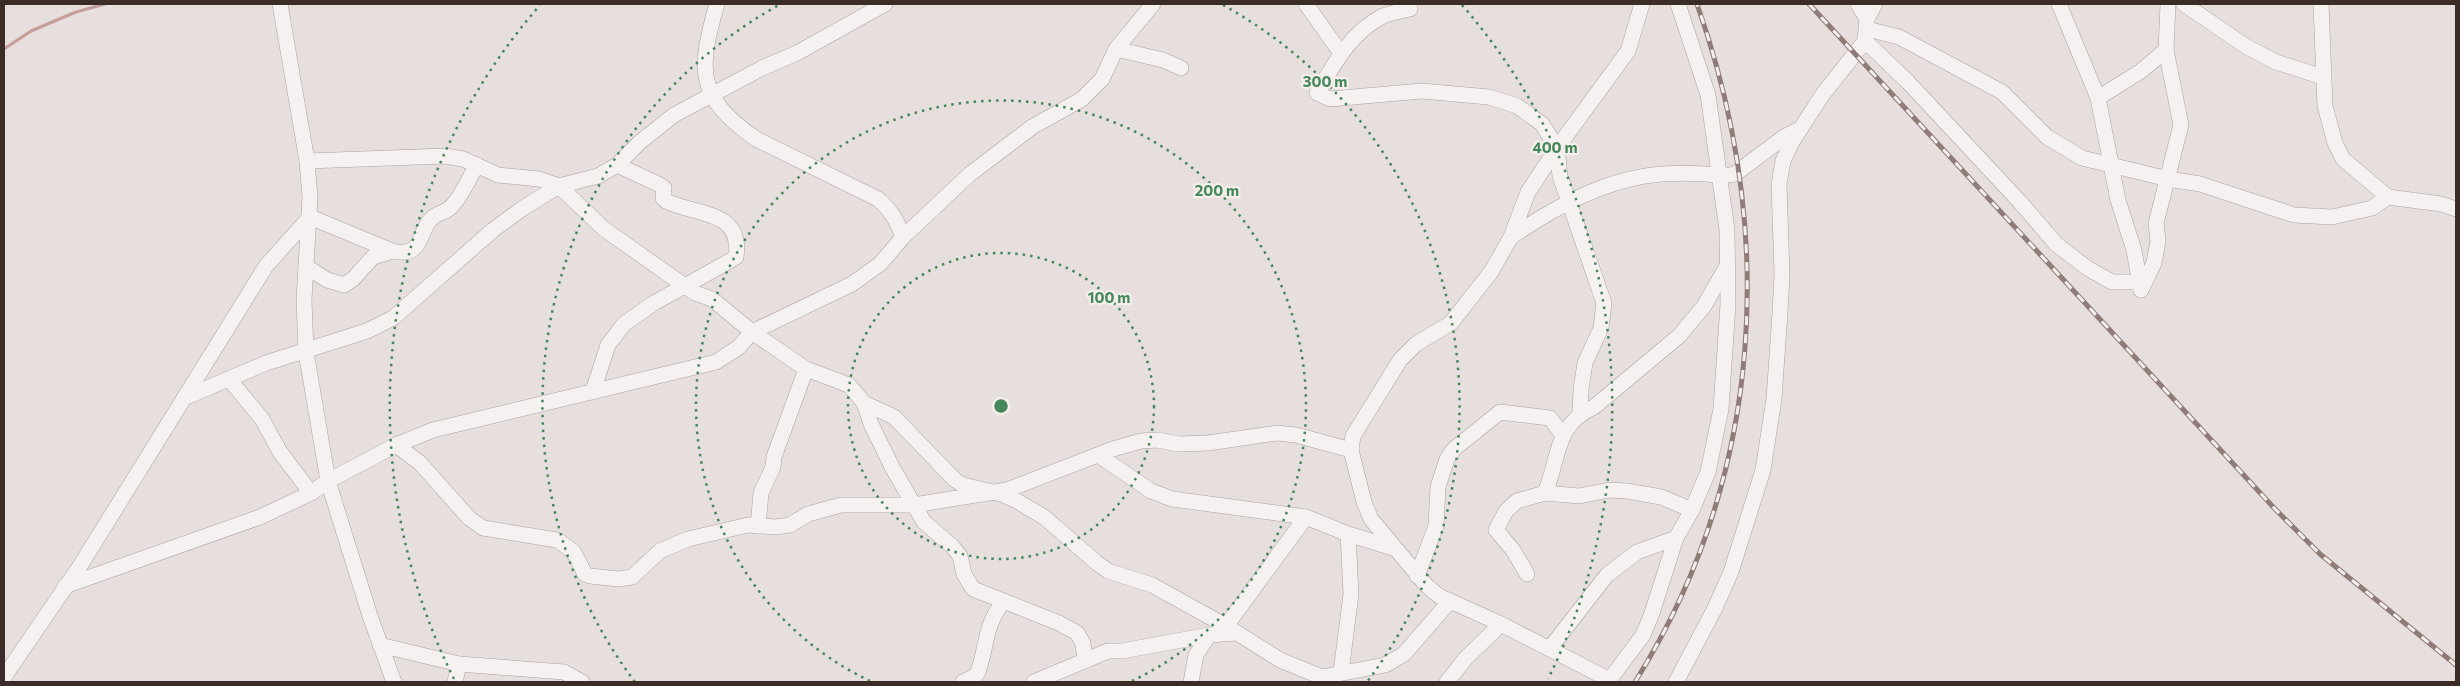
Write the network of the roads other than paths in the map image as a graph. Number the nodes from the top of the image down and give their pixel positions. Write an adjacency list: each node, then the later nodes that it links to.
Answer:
1 (280, 4): 26 (street)
2 (717, 4): 22 (street)
3 (885, 4): 14 (street)
4 (1153, 4): 17 (street)
5 (1306, 4): 19 (street)
6 (1642, 4): 25 (street)
7 (1678, 4): 30 (street)
8 (1858, 4): 16 (street)
9 (1875, 4): 16 (street)
10 (2059, 4): 23 (street)
11 (2168, 4): 18 (street)
12 (2184, 4): 21 (street)
13 (2321, 4): 21 (street)
14 (863, 8): 22 (street)
15 (1410, 9): 19 (street)
16 (1866, 30): 24 (street); 27 (street); 42 (street)
17 (1116, 49): 20 (street); 37 (street)
18 (2166, 50): 23 (street); 31 (street)
19 (1340, 52): 25 (street)
20 (1181, 68)
21 (2323, 77): 33 (street)
22 (710, 94): 29 (street); 37 (street)
23 (2098, 98): 27 (street)
24 (1800, 129): 30 (street); 90 (street)
25 (1557, 148): 34 (street); 38 (street)
26 (307, 161): 28 (street); 36 (street)
27 (2111, 164): 31 (street); 42 (street)
28 (477, 165): 32 (street); 39 (street)
29 (617, 165): 32 (street); 43 (street)
30 (1719, 175): 34 (street); 40 (street)
31 (2168, 179): 33 (street); 42 (street)
32 (559, 186): 43 (street); 45 (street)
33 (2388, 198): 35 (street)
34 (1571, 202): 38 (street); 51 (street)
35 (2456, 209)
36 (310, 217): 39 (street); 41 (street); 49 (street)
37 (904, 237): 44 (street)
38 (1511, 237): 54 (street)
39 (392, 251): 41 (street)
40 (1728, 266): 51 (street); 61 (street)
41 (307, 267): 45 (street)
42 (2140, 282)
43 (687, 287): 44 (street); 48 (street)
44 (752, 332): 46 (street); 48 (street)
45 (306, 352): 47 (street); 56 (street)
46 (806, 369): 50 (street); 63 (street)
47 (229, 379): 49 (street); 58 (street)
48 (593, 391): 53 (street)
49 (184, 398): 69 (street)
50 (864, 403): 57 (street); 60 (street)
51 (1580, 413): 52 (street)
52 (1562, 434): 59 (street); 68 (street)
53 (396, 445): 56 (street); 63 (street)
54 (1351, 450): 55 (street); 66 (street)
55 (1098, 455): 57 (street); 62 (street)
56 (328, 481): 58 (street); 75 (street)
57 (991, 492): 60 (street); 73 (street)
58 (310, 493): 69 (street)
59 (1544, 493): 61 (street); 67 (street)
60 (914, 505): 63 (street); 70 (street)
61 (1692, 510): 65 (street)
62 (1306, 517): 64 (street); 73 (street)
63 (758, 526)
64 (1348, 534): 66 (street); 79 (street)
65 (1676, 538): 76 (street); 82 (street)
66 (1393, 548): 68 (street)
67 (1527, 574)
68 (1417, 576): 71 (street)
69 (65, 586): 80 (street)
70 (1004, 600): 77 (street); 86 (street)
71 (1450, 600): 72 (street); 79 (street)
72 (1501, 624): 76 (street); 89 (street)
73 (1231, 629): 74 (street); 81 (street)
74 (1209, 635): 77 (street); 88 (street)
75 (380, 645): 78 (street); 83 (street)
76 (1550, 648): 82 (street)
77 (1085, 661): 87 (street)
78 (459, 664): 84 (street); 85 (street)
79 (1341, 672): 81 (street)
80 (4, 677)
81 (1325, 679)
82 (1609, 681)
83 (394, 682)
84 (455, 682)
85 (582, 682)
86 (963, 682)
87 (1034, 682)
88 (1191, 682)
89 (1447, 682)
90 (1676, 682)

